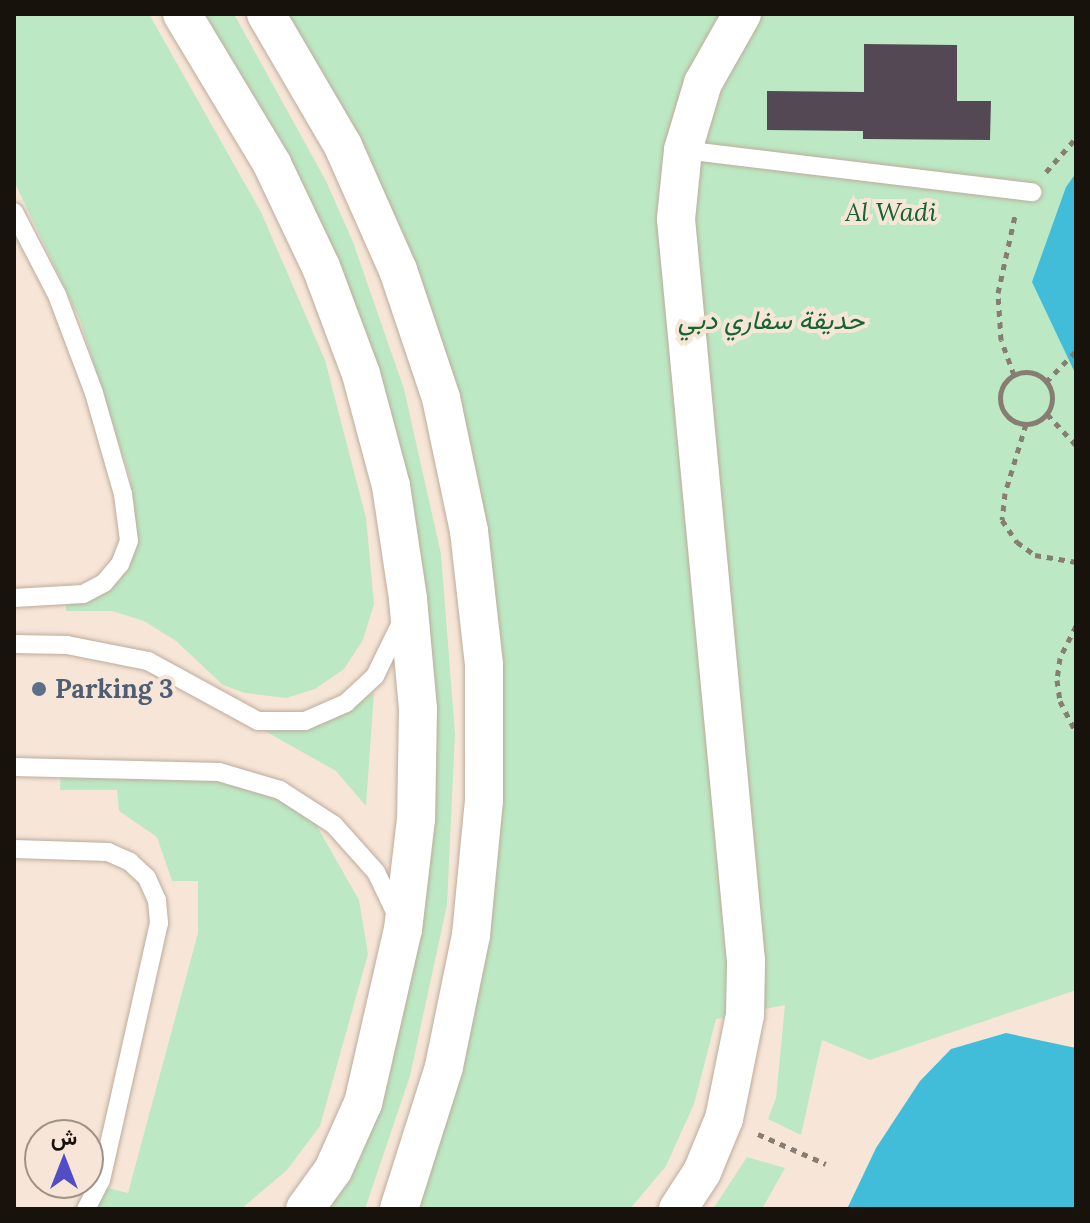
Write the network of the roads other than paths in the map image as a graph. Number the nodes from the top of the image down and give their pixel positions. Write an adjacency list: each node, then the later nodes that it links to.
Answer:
1 (182, 14): 8 (street)
2 (266, 14): 15 (street)
3 (742, 14): 4 (street)
4 (683, 150): 5 (lane); 16 (street)
5 (1032, 192)
6 (14, 212): 7 (lane)
7 (14, 598)
8 (408, 599): 9 (lane); 12 (street)
9 (14, 644)
10 (14, 767): 12 (lane)
11 (14, 849): 13 (lane)
12 (403, 929): 14 (street)
13 (86, 1209)
14 (305, 1209)
15 (399, 1209)
16 (678, 1209)

